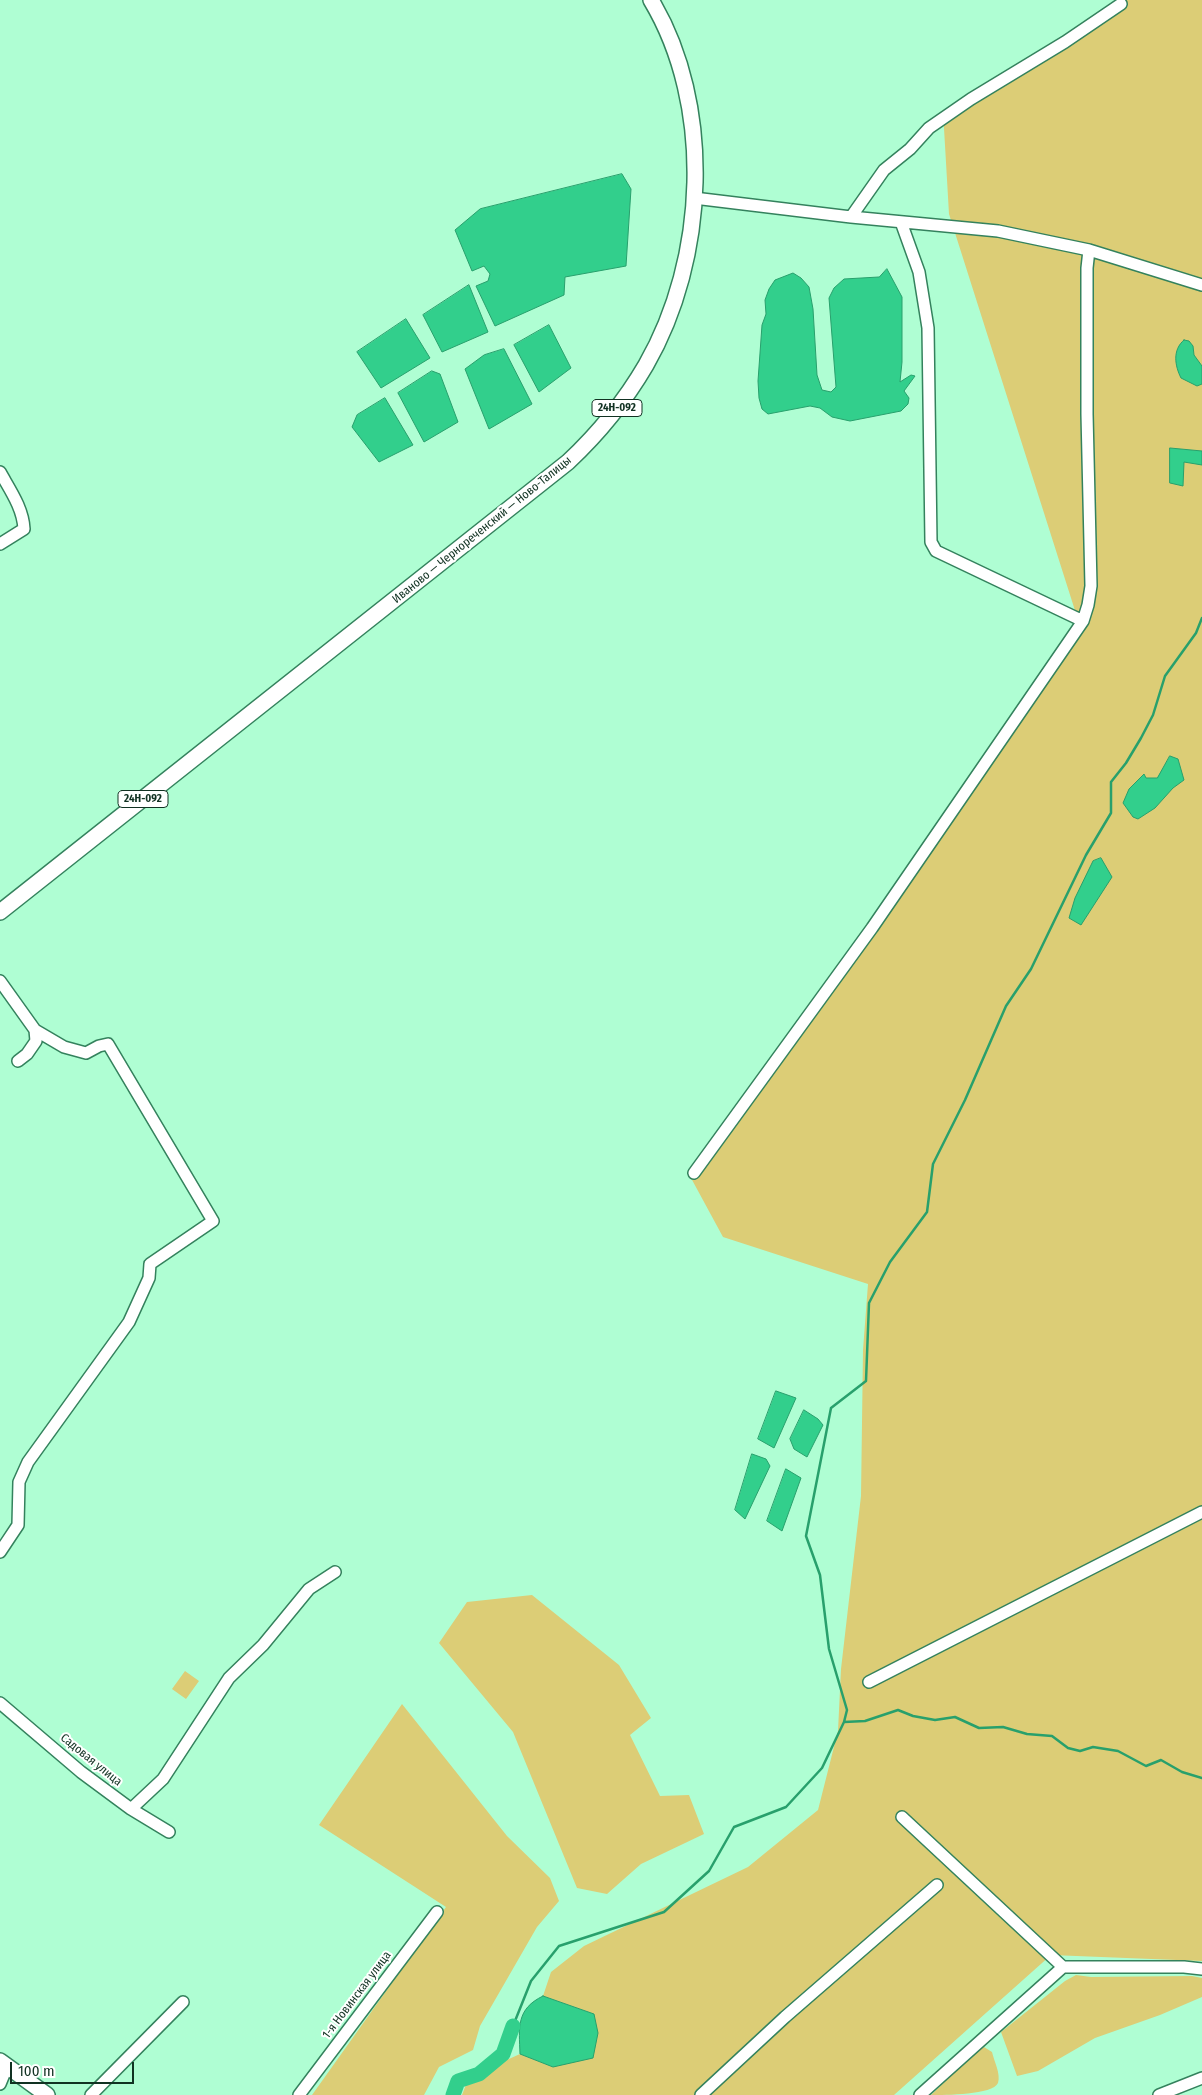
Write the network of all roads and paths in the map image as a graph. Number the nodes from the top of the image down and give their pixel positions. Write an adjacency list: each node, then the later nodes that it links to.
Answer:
1 (651, 0): 3 (main road, Иваново — Чернореченский — Ново-Талицы / 24Н-092)
2 (1121, 4): 4 (street)
3 (694, 198): 4 (street); 11 (main road, Иваново — Чернореченский — Ново-Талицы / 24Н-092)
4 (851, 217): 5 (street)
5 (901, 222): 6 (street); 10 (street)
6 (1089, 250): 7 (street); 10 (street)
7 (1202, 285)
8 (0, 472): 9 (street)
9 (0, 544)
10 (1083, 620): 15 (street)
11 (0, 912)
12 (0, 981): 13 (street)
13 (35, 1030): 14 (street); 17 (street)
14 (18, 1061)
15 (694, 1173)
16 (1202, 1512): 19 (street)
17 (0, 1552)
18 (335, 1572): 21 (street)
19 (869, 1682)
20 (0, 1703): 21 (street, Садовая улица)
21 (131, 1809): 23 (street, Садовая улица)
22 (902, 1818): 26 (street)
23 (169, 1832)
24 (937, 1885): 35 (street)
25 (437, 1912): 34 (street, 1-я Новинская улица)
26 (1063, 1967): 27 (street); 36 (street)
27 (1202, 1969)
28 (182, 2002): 33 (street)
29 (4, 2064): 31 (street); 32 (main road)
30 (1202, 2078): 37 (street)
31 (0, 2084)
32 (47, 2095)
33 (91, 2095)
34 (299, 2095)
35 (701, 2095)
36 (920, 2095)
37 (1159, 2095)

